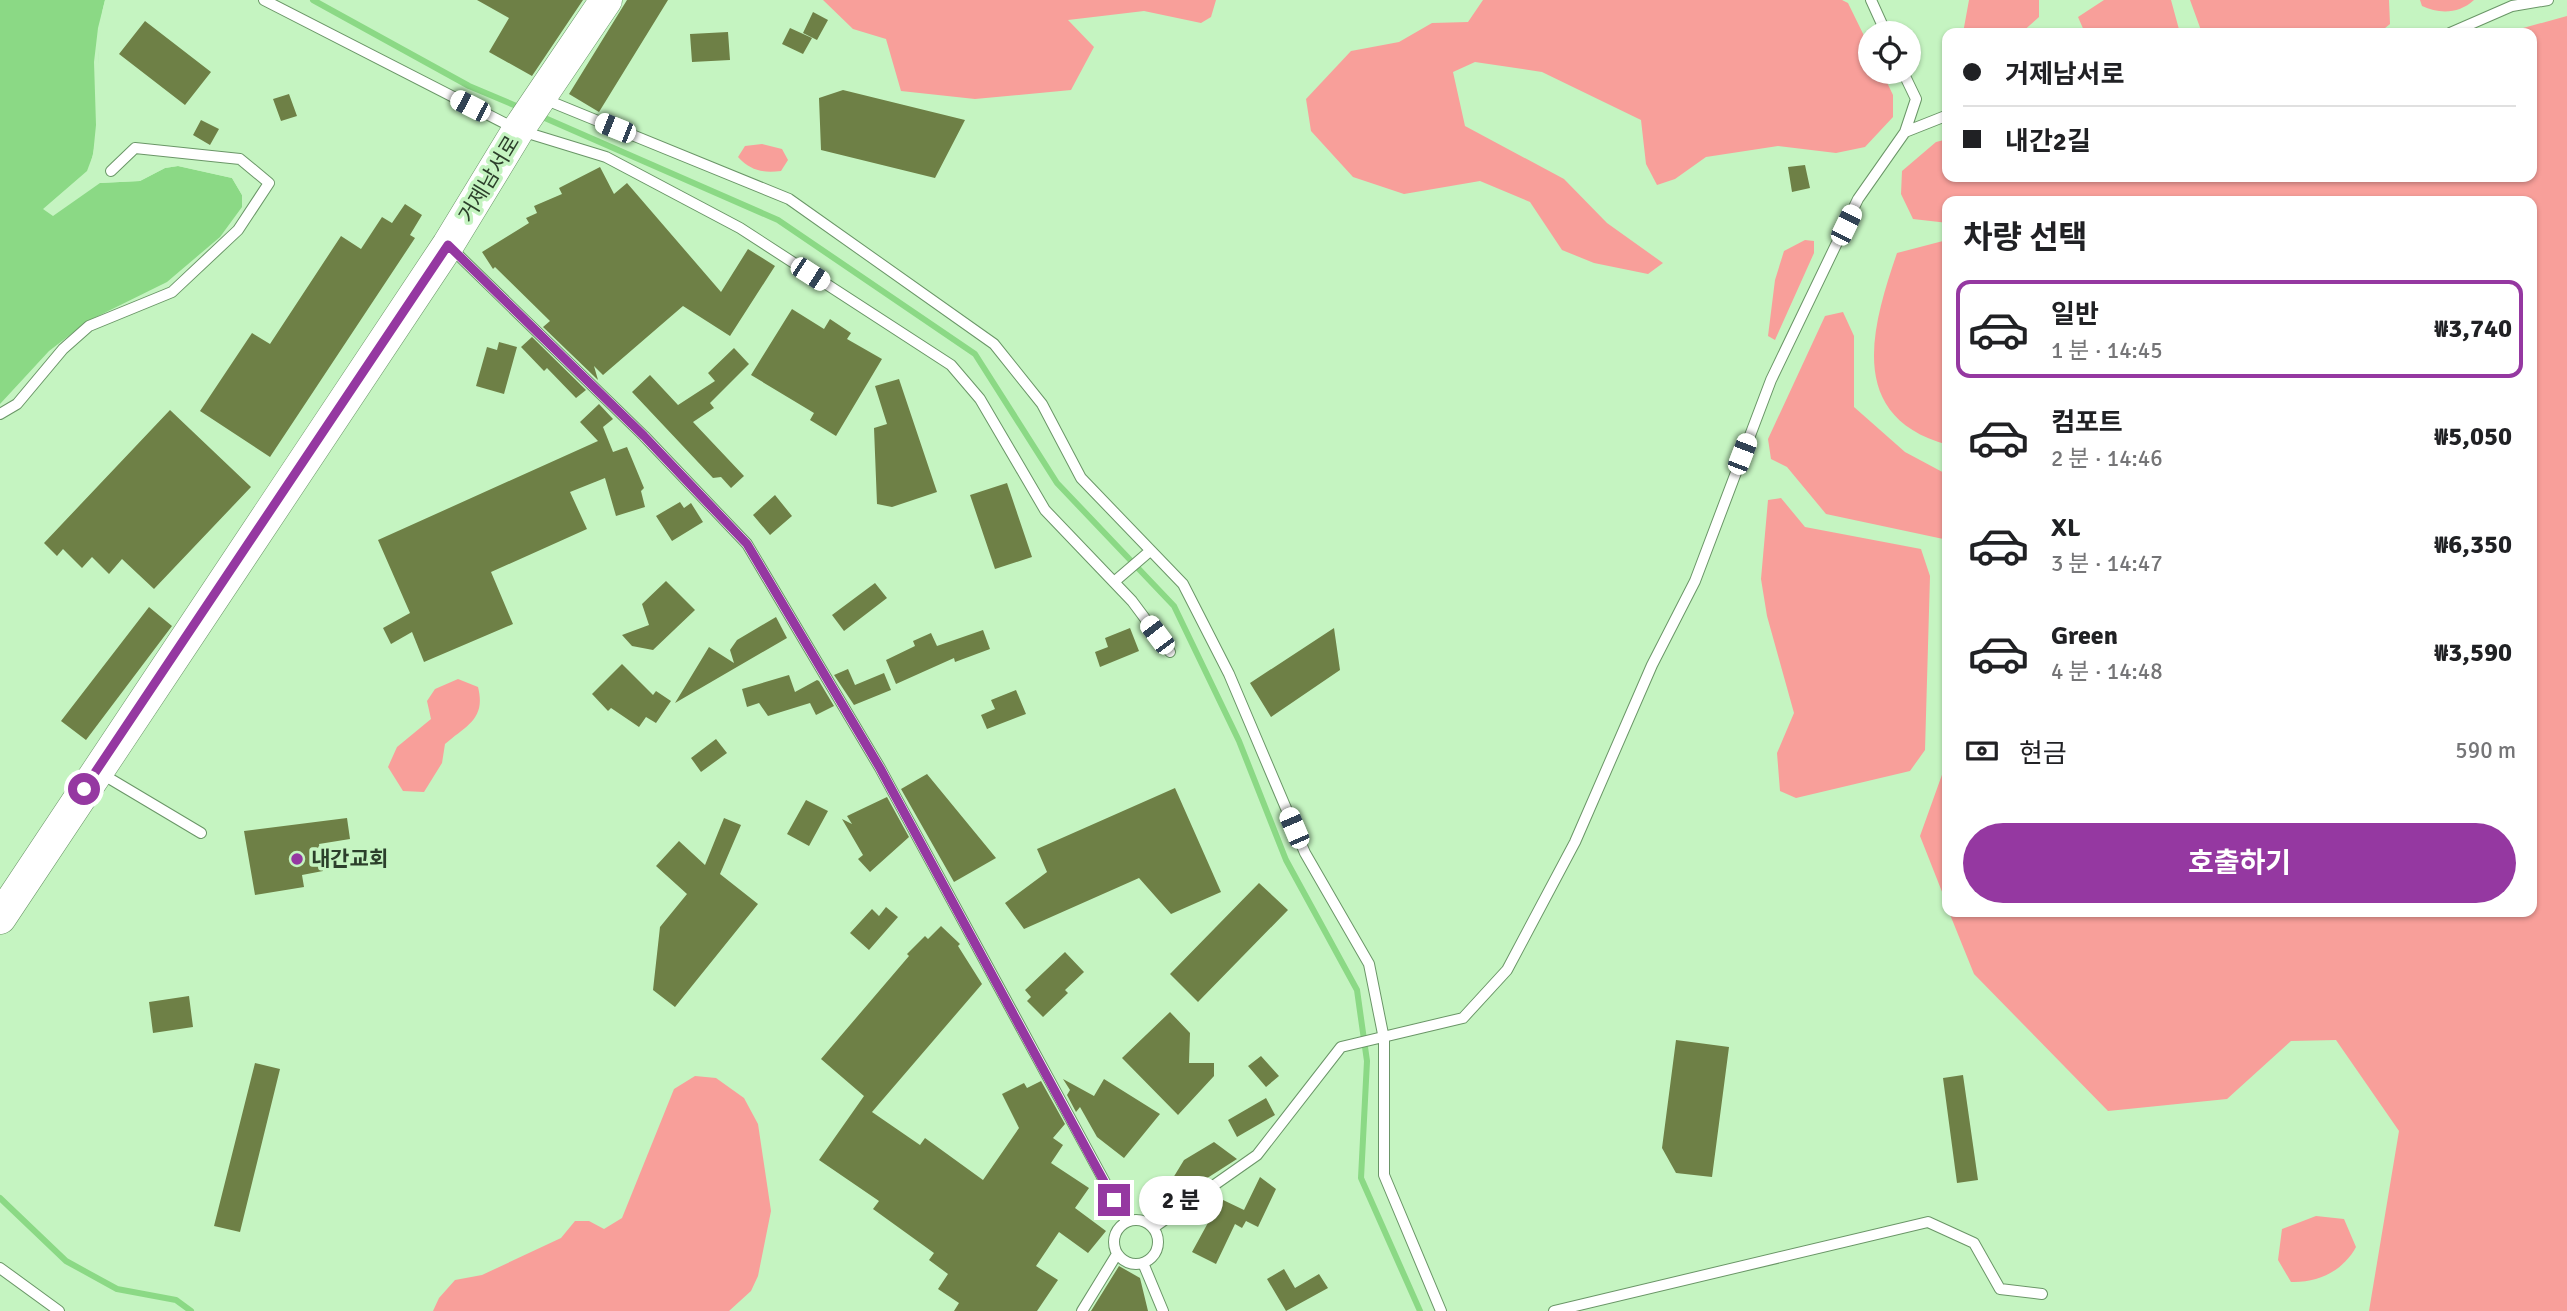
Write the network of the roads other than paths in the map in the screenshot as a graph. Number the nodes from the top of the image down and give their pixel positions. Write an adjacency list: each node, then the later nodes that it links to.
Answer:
1 (264, 0): 10 (lane)
2 (606, 0): 8 (main road, 거제남서로)
3 (1871, 0): 5 (lane)
4 (2548, 0): 6 (lane)
5 (1881, 21)
6 (2461, 28)
7 (1909, 84): 11 (lane)
8 (540, 97): 10 (main road, 거제남서로); 15 (lane)
9 (1942, 118): 11 (lane)
10 (518, 130): 13 (main road, 거제남서로); 16 (lane)
11 (1905, 132): 21 (lane)
12 (111, 171): 14 (lane)
13 (448, 245): 18 (main road, 거제남서로); 22 (lane)
14 (0, 414)
15 (1150, 551): 16 (lane); 21 (lane)
16 (1114, 582): 17 (lane)
17 (1170, 652)
18 (96, 770): 19 (lane); 20 (main road, 거제남서로)
19 (201, 833)
20 (0, 918)
21 (1384, 1039): 23 (lane); 31 (lane)
22 (1126, 1222): 23 (lane); 24 (lane)
23 (1153, 1227): 25 (lane)
24 (1117, 1254): 25 (lane); 29 (lane)
25 (1143, 1263): 30 (lane)
26 (0, 1268): 28 (lane)
27 (2042, 1294): 32 (lane)
28 (59, 1311)
29 (1082, 1311)
30 (1163, 1311)
31 (1441, 1311)
32 (1554, 1311)

